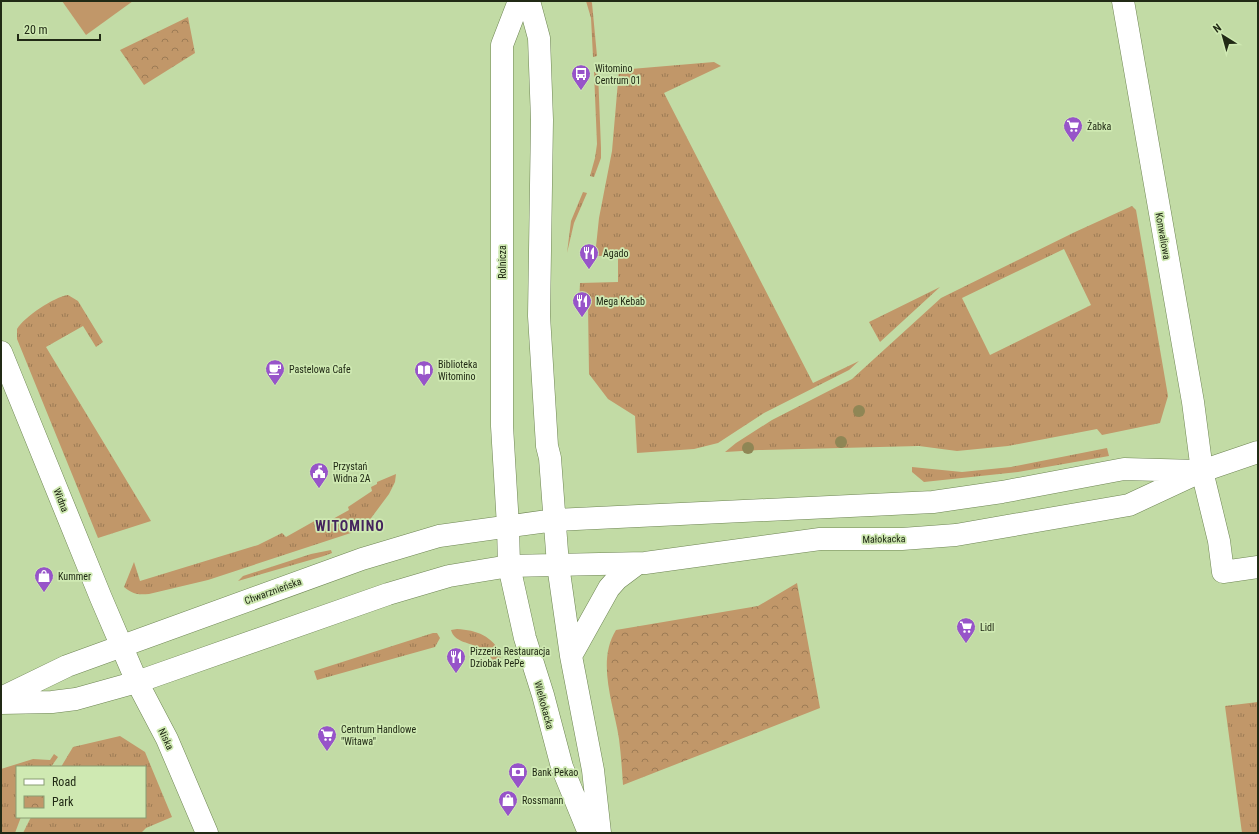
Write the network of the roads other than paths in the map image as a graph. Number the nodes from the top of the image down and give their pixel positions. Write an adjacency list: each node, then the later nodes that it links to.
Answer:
1 (519, 1): 9 (main road, Rolnicza)
2 (529, 1): 8 (main road)
3 (1123, 1): 7 (main road, Konwaliowa)
4 (1, 352): 5 (main road, Widna)
5 (9, 393): 14 (main road, Widna)
6 (1258, 452): 7 (main road, Małokacka)
7 (1202, 471): 8 (main road, Małokacka); 10 (main road, Małokacka); 13 (main road, Konwaliowa)
8 (555, 520): 9 (main road, Chwarznieńska); 11 (main road)
9 (508, 526): 12 (main road, Wielkokacka); 14 (main road, Chwarznieńska)
10 (637, 564): 11 (main road, Małokacka); 15 (main road)
11 (558, 565): 12 (main road); 15 (main road)
12 (509, 566): 16 (main road); 20 (main road, Wielkokacka)
13 (1258, 567)
14 (122, 646): 16 (main road, Niska); 17 (main road, Chwarznieńska)
15 (570, 656): 21 (main road)
16 (138, 682): 18 (main road); 19 (main road, Niska)
17 (1, 698)
18 (1, 703)
19 (207, 833)
20 (590, 833)
21 (600, 833)

